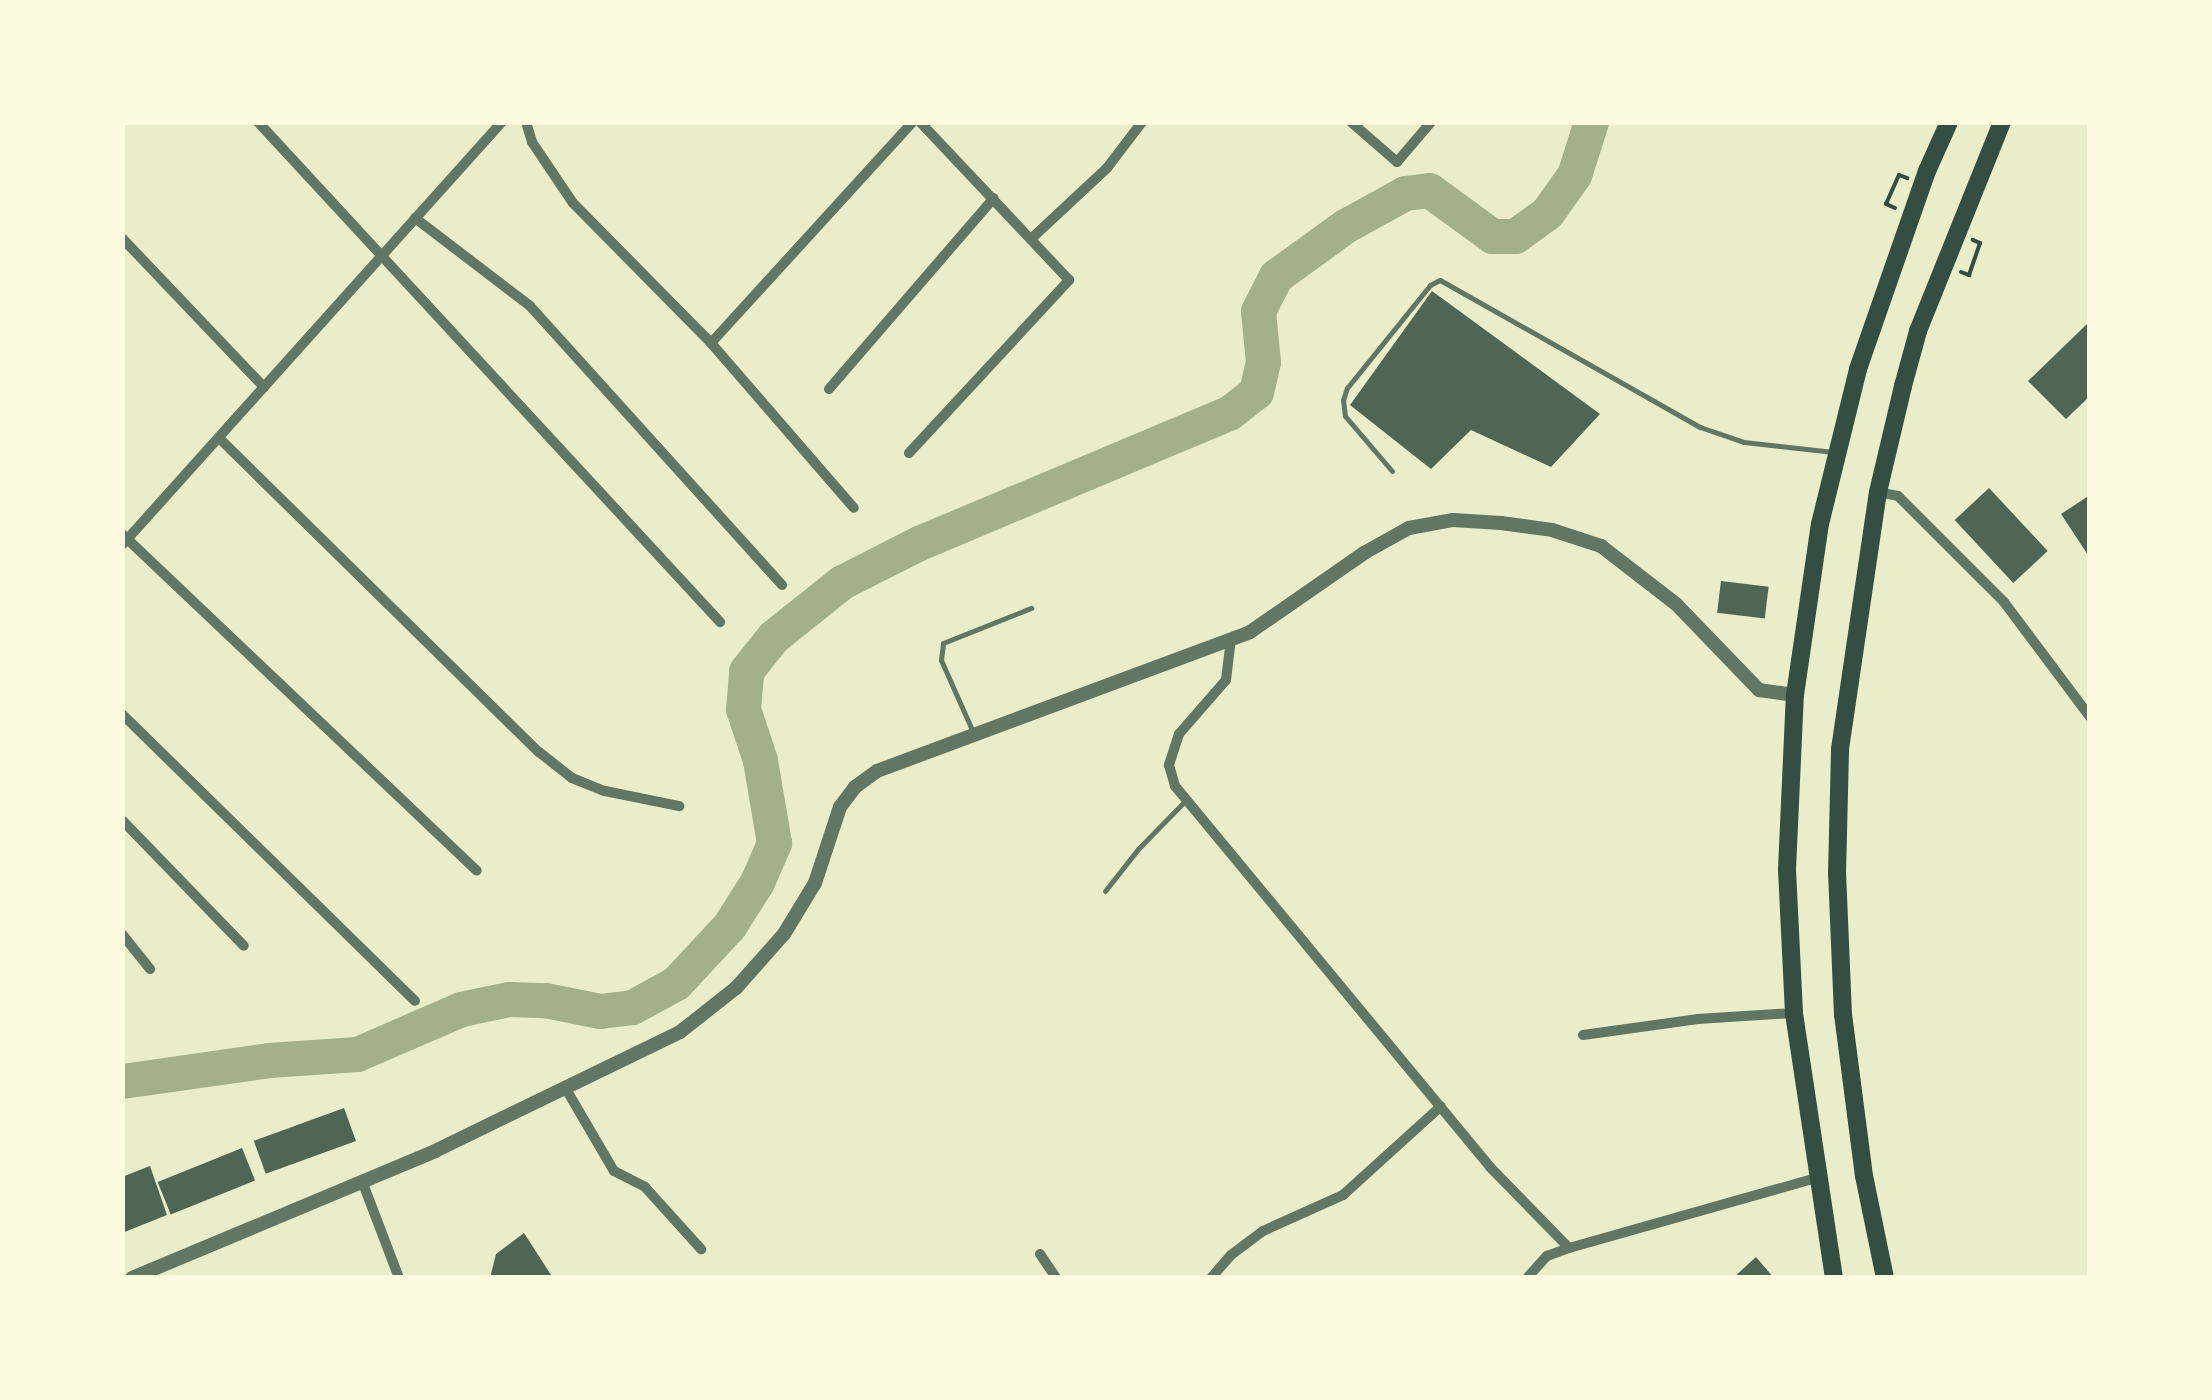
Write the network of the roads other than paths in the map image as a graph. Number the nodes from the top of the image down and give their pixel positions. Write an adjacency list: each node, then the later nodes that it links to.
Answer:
1 (258, 122): 14 (street)
2 (502, 122): 11 (street)
3 (526, 122): 15 (street)
4 (916, 122): 10 (street); 15 (street)
5 (1142, 122): 13 (street)
6 (1351, 122): 7 (street)
7 (1430, 122)
8 (1949, 122): 19 (highway)
9 (2002, 122): 22 (highway)
10 (994, 198): 13 (street); 17 (street)
11 (415, 218): 14 (street); 25 (street)
12 (122, 238): 16 (street)
13 (1032, 238): 20 (street)
14 (384, 254): 16 (street); 27 (street)
15 (711, 343): 23 (street)
16 (264, 387): 18 (street)
17 (828, 389)
18 (219, 438): 24 (street); 34 (street)
19 (1836, 452): 21 (lane); 29 (highway)
20 (910, 453)
21 (1392, 471)
22 (1878, 492): 30 (street); 57 (highway)
23 (854, 508)
24 (124, 539): 36 (street)
25 (782, 585)
26 (1031, 608): 32 (lane)
27 (720, 622)
28 (1231, 639): 29 (street); 32 (street); 33 (street)
29 (1795, 695): 42 (highway)
30 (2088, 712)
31 (122, 714): 41 (street)
32 (974, 734): 44 (street)
33 (1184, 802): 37 (lane); 45 (street)
34 (679, 806)
35 (122, 820): 39 (street)
36 (478, 871)
37 (1105, 890)
38 (122, 934): 40 (street)
39 (244, 946)
40 (150, 969)
41 (415, 1000)
42 (1794, 1013): 43 (street); 46 (highway)
43 (1583, 1034)
44 (566, 1089): 47 (street); 49 (street)
45 (1441, 1106): 48 (street); 54 (street)
46 (1816, 1178): 48 (street); 56 (highway)
47 (362, 1181): 51 (street); 52 (street)
48 (1568, 1248): 55 (street)
49 (701, 1249)
50 (1040, 1254): 53 (street)
51 (132, 1278)
52 (399, 1278)
53 (1056, 1278)
54 (1210, 1278)
55 (1527, 1278)
56 (1834, 1278)
57 (1885, 1278)

